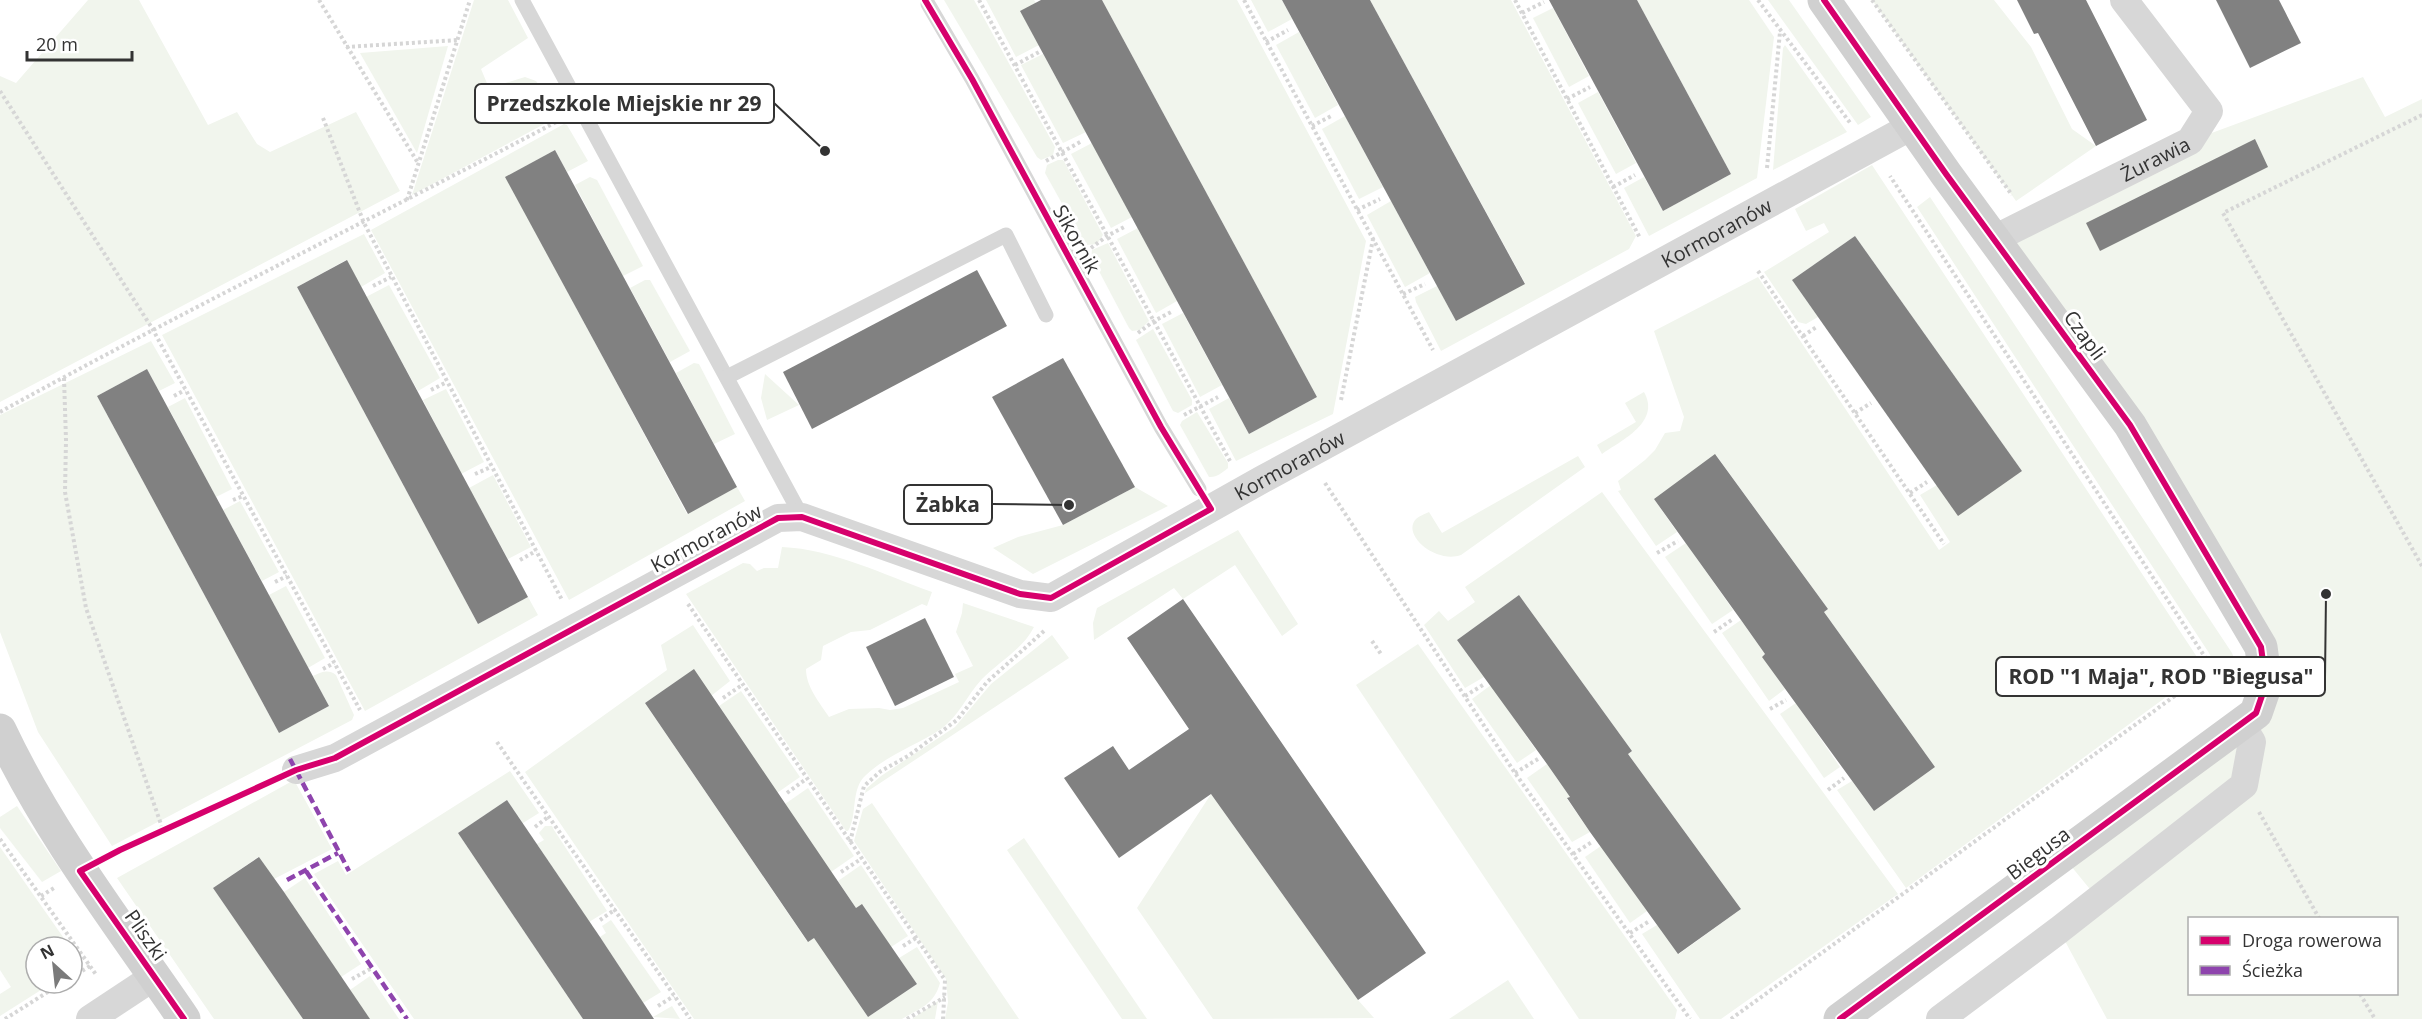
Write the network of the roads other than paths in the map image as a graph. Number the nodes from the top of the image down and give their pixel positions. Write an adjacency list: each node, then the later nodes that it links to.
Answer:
1 (522, 0): 8 (lane)
2 (1824, 0): 5 (street, Czapli)
3 (2124, 0): 6 (street, Żurawia)
4 (928, 4): 9 (lane, Sikornik)
5 (1912, 126): 6 (street, Czapli); 10 (street, Kormoranów)
6 (1994, 239): 11 (street, Czapli)
7 (1046, 315): 8 (lane)
8 (727, 377): 10 (lane)
9 (1200, 489)
10 (802, 517): 13 (street, Kormoranów)
11 (2248, 719): 17 (street, Biegusa); 18 (street)
12 (0, 730): 14 (street, Pliszki)
13 (296, 770)
14 (155, 976): 15 (street); 16 (street, Pliszki)
15 (90, 1019)
16 (184, 1019)
17 (1840, 1019)
18 (1940, 1019)

